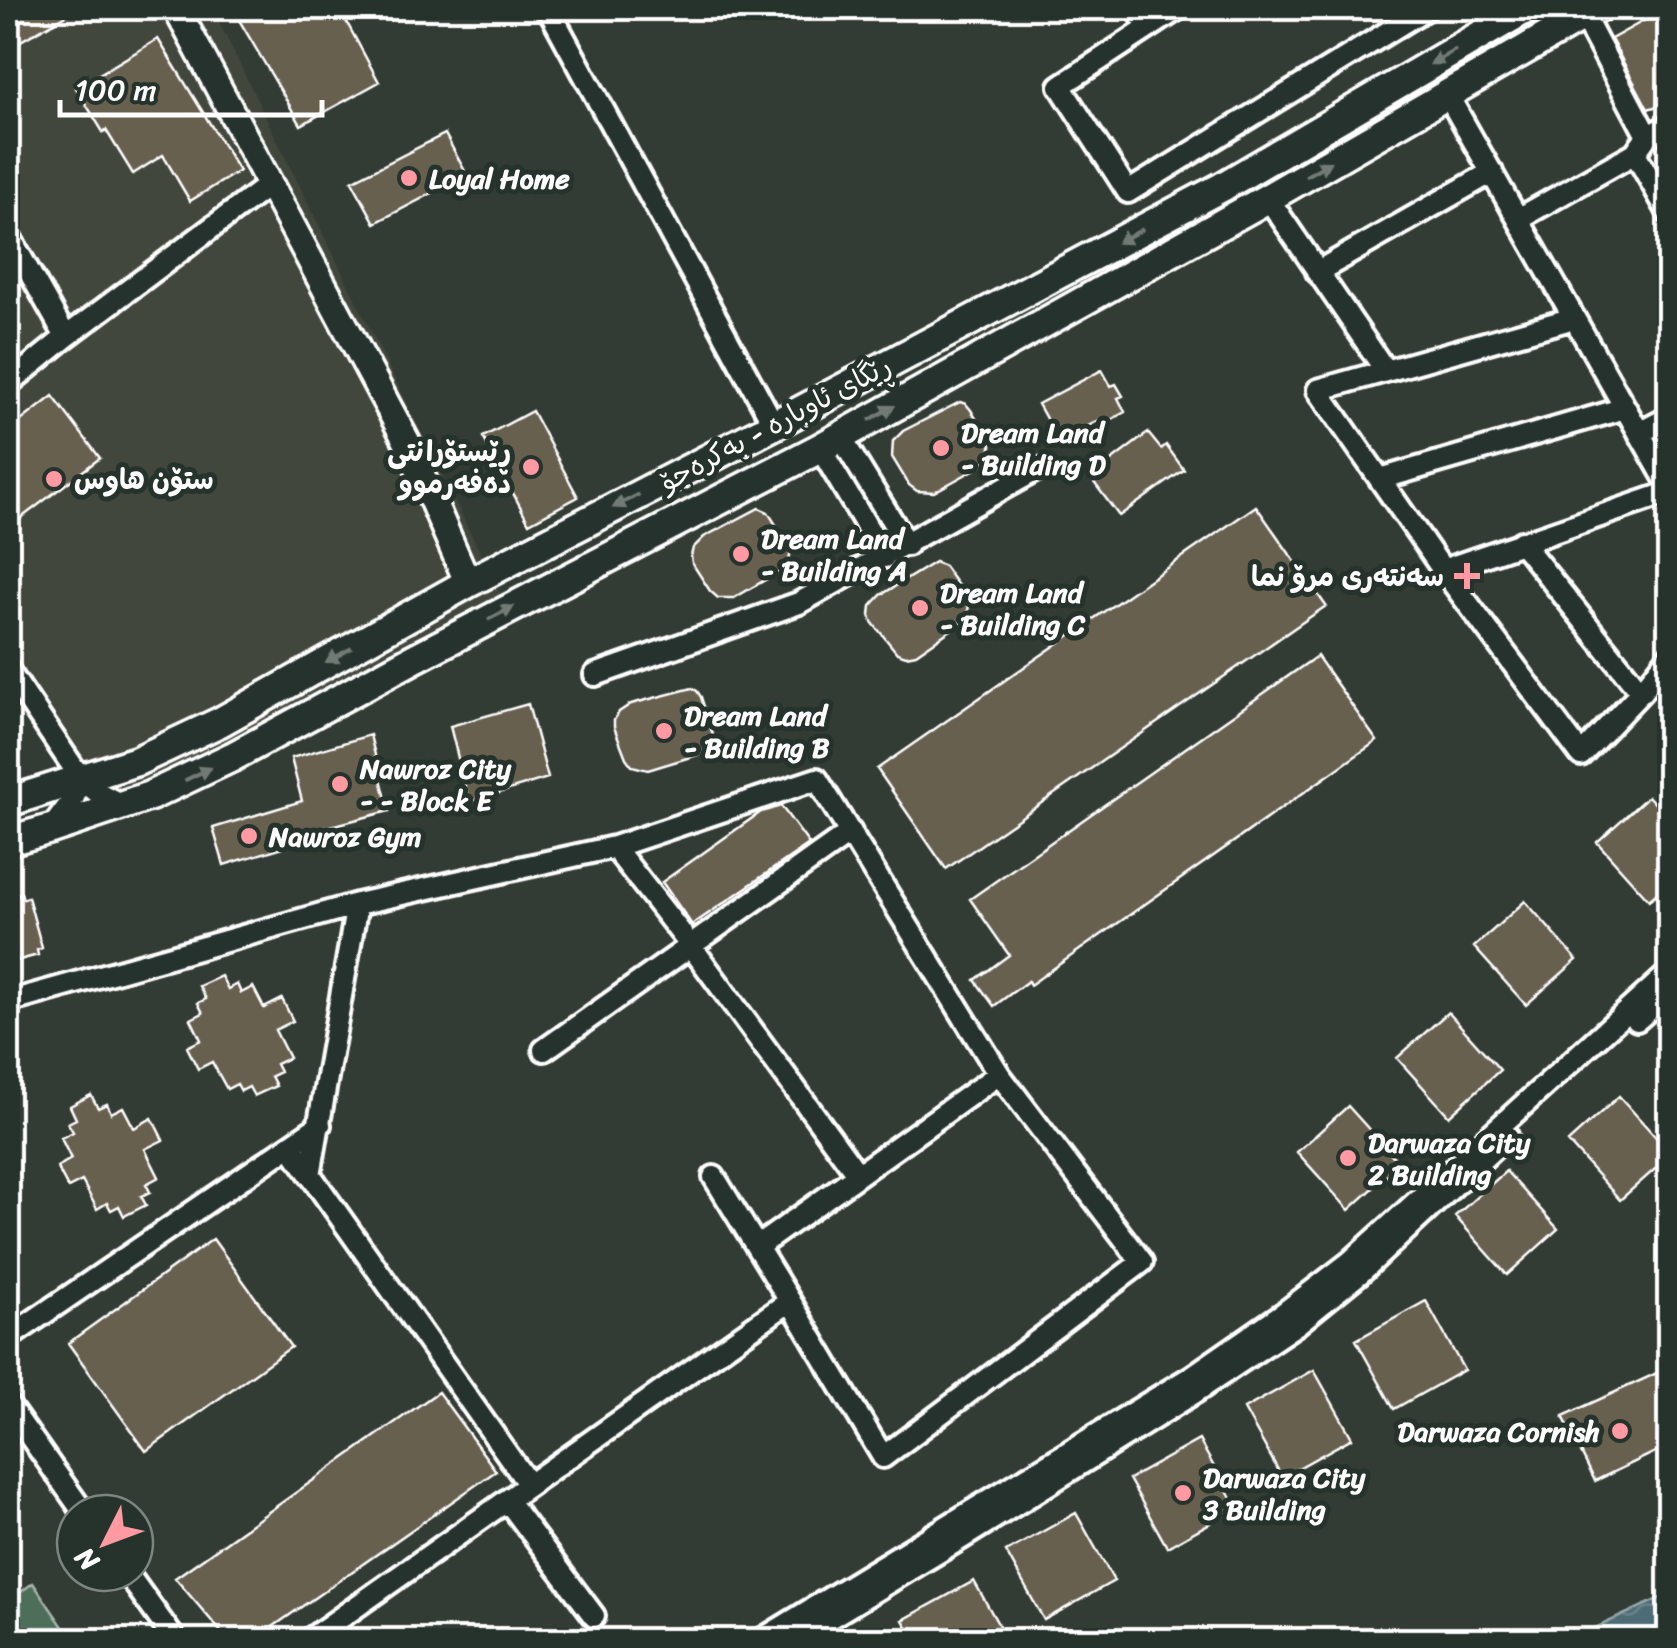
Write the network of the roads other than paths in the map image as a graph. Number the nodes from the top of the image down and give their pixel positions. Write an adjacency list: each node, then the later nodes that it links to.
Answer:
1 (176, 8): 13 (street)
2 (548, 8): 29 (street)
3 (1136, 8): 8 (street)
4 (1178, 8): 8 (street)
5 (1426, 8): 8 (street)
6 (1526, 8): 14 (main road, ڕێگای ئاوبارە - بەکرەجۆ, one-way to 14)
7 (1590, 12): 9 (main road); 11 (street)
8 (1149, 27)
9 (1448, 94): 12 (street); 15 (main road, one-way to 9)
10 (1670, 125): 11 (street)
11 (1642, 144): 18 (street); 19 (street)
12 (1492, 172): 19 (street); 22 (street)
13 (270, 184): 24 (street); 39 (street)
14 (1222, 187): 16 (main road, ڕێگای ئاوبارە - بەکرەجۆ); 17 (main road)
15 (1268, 198): 17 (main road); 22 (street)
16 (1175, 212): 21 (main road); 29 (main road, ڕێگای ئاوبارە - بەکرەجۆ, one-way to 29)
17 (1236, 216): 21 (main road)
18 (1670, 216)
19 (1518, 220): 23 (street)
20 (8, 234): 24 (street)
21 (1186, 244): 31 (main road, one-way to 21)
22 (1317, 272): 25 (street)
23 (1574, 318): 25 (street); 27 (street)
24 (66, 337): 26 (street)
25 (1385, 370): 33 (street)
26 (8, 384)
27 (1625, 408): 30 (street); 33 (street)
28 (1670, 417): 30 (street)
29 (774, 425): 39 (main road, ڕێگای ئاوبارە - بەکرەجۆ, one-way to 39)
30 (1639, 433): 34 (street)
31 (830, 442): 36 (street); 37 (street); 46 (main road, one-way to 31)
32 (1038, 469): 36 (street)
33 (1380, 478): 38 (street)
34 (1670, 490): 35 (street)
35 (1521, 542): 38 (street); 43 (street)
36 (907, 544): 37 (street)
37 (884, 557): 42 (street)
38 (1443, 570): 43 (street)
39 (468, 582): 44 (main road, ڕێگای ئاوبارە - بەکرەجۆ, one-way to 44)
40 (1670, 655): 43 (street)
41 (8, 670): 45 (street)
42 (595, 675)
43 (1641, 692)
44 (137, 761): 45 (main road, ڕێگای ئاوبارە - بەکرەجۆ); 46 (main road)
45 (82, 780): 47 (main road, ڕێگای ئاوبارە - بەکرەجۆ); 48 (street); 50 (street)
46 (150, 796): 48 (main road)
47 (15, 800): 50 (main road)
48 (122, 805): 50 (main road)
49 (851, 832): 51 (street); 53 (street); 58 (street)
50 (30, 835)
51 (614, 847): 52 (street); 53 (street)
52 (357, 904): 56 (street); 59 (street)
53 (691, 946): 57 (street); 62 (street)
54 (1670, 972): 75 (street)
55 (1670, 991): 76 (street)
56 (8, 1002)
57 (544, 1050)
58 (999, 1074): 62 (street); 65 (street)
59 (320, 1125): 60 (street); 61 (street)
60 (290, 1146): 61 (street); 66 (street)
61 (310, 1174): 68 (street)
62 (858, 1175): 64 (street)
63 (714, 1177): 64 (street)
64 (757, 1247): 65 (street)
65 (790, 1300): 68 (street)
66 (8, 1338)
67 (8, 1405): 69 (street)
68 (529, 1485): 70 (street)
69 (70, 1493)
70 (507, 1500): 72 (street); 74 (street)
71 (142, 1593): 73 (street)
72 (594, 1616)
73 (176, 1640)
74 (309, 1640)
75 (761, 1640)
76 (792, 1640)

